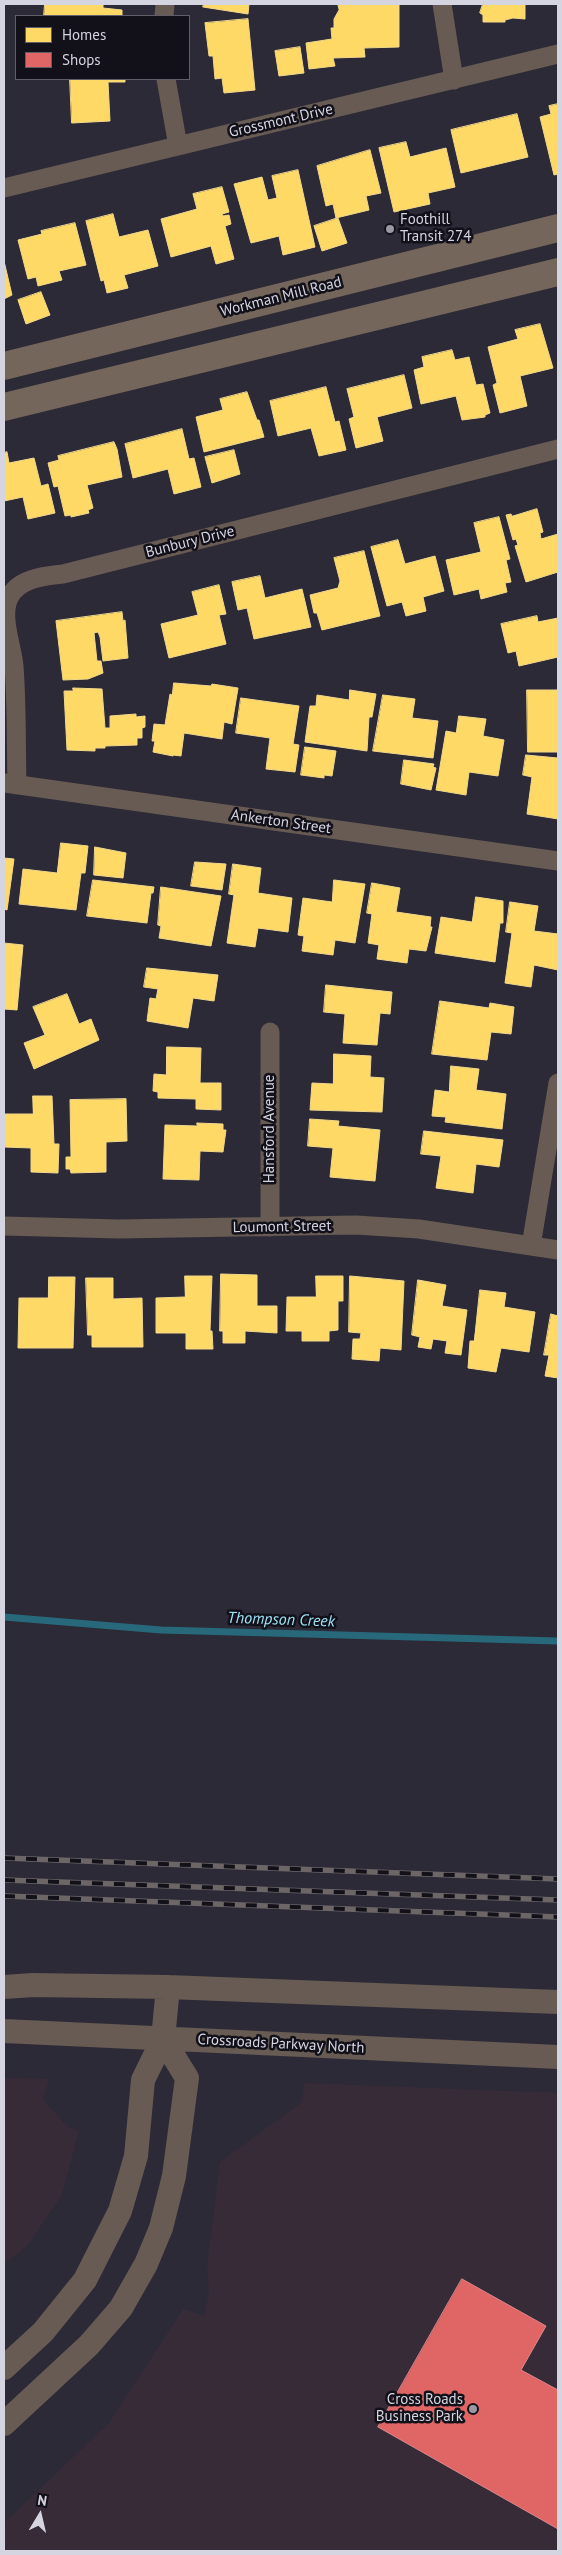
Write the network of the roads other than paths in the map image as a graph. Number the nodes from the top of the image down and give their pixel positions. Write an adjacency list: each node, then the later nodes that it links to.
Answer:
1 (442, 4): 4 (street)
2 (558, 54): 4 (street, Grossmont Drive)
3 (166, 80): 5 (street)
4 (454, 80): 5 (street, Grossmont Drive)
5 (178, 146): 6 (street, Grossmont Drive)
6 (4, 188)
7 (558, 228): 9 (main road, Workman Mill Road)
8 (558, 272): 10 (main road)
9 (4, 366)
10 (4, 407)
11 (558, 449): 12 (street, Bunbury Drive)
12 (10, 784): 13 (street, Ankerton Street)
13 (558, 861)
14 (270, 1032): 17 (street, Hansford Avenue)
15 (558, 1083): 18 (street)
16 (4, 1226): 17 (street, Loumont Street)
17 (270, 1227): 18 (street, Loumont Street)
18 (531, 1246): 19 (street, Loumont Street)
19 (558, 1250)
20 (4, 1987): 21 (street)
21 (168, 1987): 22 (street); 24 (street)
22 (558, 2002)
23 (4, 2032): 24 (street, Crossroads Parkway North)
24 (164, 2039): 25 (street, Crossroads Parkway North); 26 (street); 27 (street)
25 (558, 2057)
26 (4, 2368)
27 (4, 2424)

